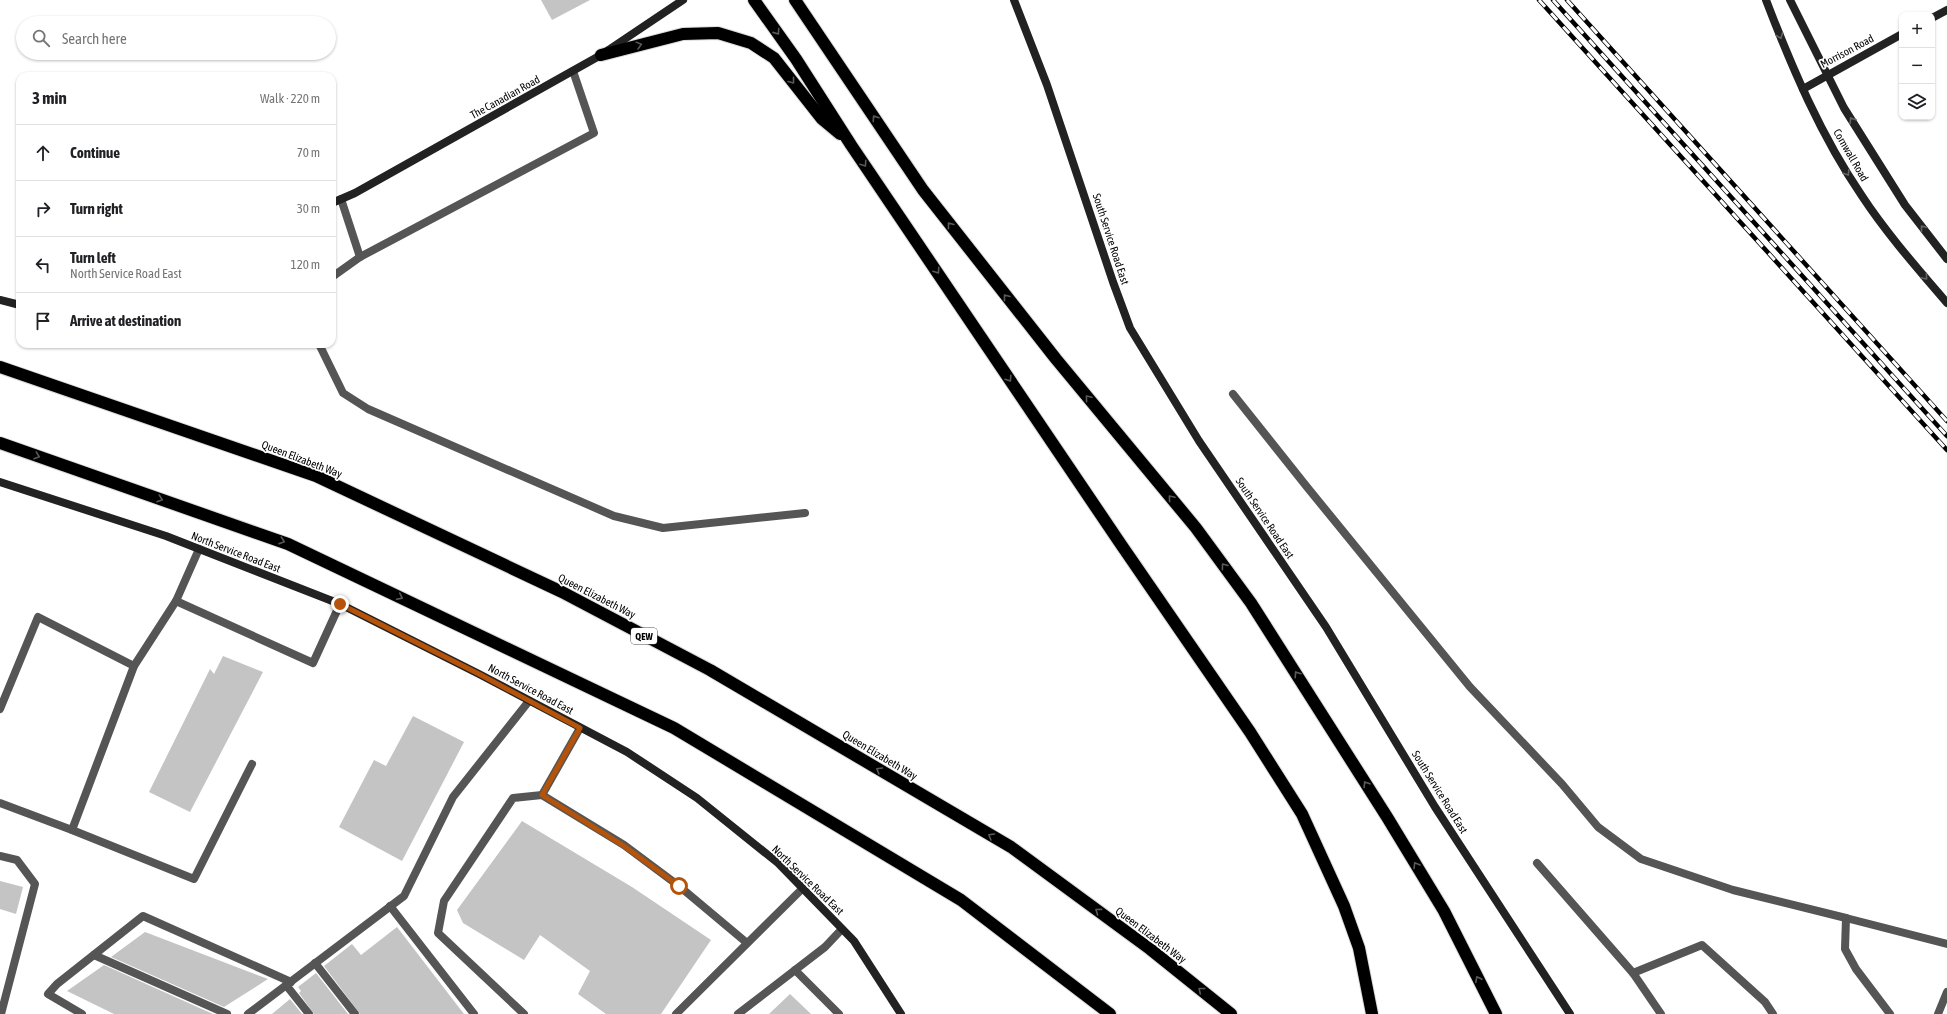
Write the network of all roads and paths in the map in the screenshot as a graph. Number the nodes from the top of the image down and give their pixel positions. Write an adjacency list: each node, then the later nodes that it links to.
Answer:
1 (683, 0): 10 (street, The Canadian Road)
2 (754, 0): 14 (highway, one-way to 14)
3 (795, 0): 69 (highway, one-way to 3)
4 (1014, 0): 70 (street, South Service Road East)
5 (1766, 0): 13 (street, Cornwall Road, one-way to 13)
6 (1790, 0): 12 (street, Cornwall Road)
7 (1947, 10): 8 (street)
8 (1935, 16)
9 (1899, 36): 12 (street, Morrison Road)
10 (601, 55): 11 (street, The Canadian Road); 14 (highway, one-way to 14)
11 (573, 71): 15 (street, The Canadian Road); 17 (lane)
12 (1826, 75): 13 (street, Morrison Road); 18 (street, Cornwall Road, one-way to 12)
13 (1803, 89): 21 (street, Cornwall Road, one-way to 21)
14 (851, 144): 68 (highway, one-way to 68)
15 (341, 199): 16 (street, The Canadian Road); 17 (lane)
16 (336, 201)
17 (360, 257): 19 (lane)
18 (1947, 259)
19 (336, 274)
20 (0, 300): 22 (street)
21 (1947, 303)
22 (16, 304)
23 (321, 348): 28 (lane)
24 (0, 367): 67 (highway, Queen Elizabeth Way / QEW, one-way to 24)
25 (1233, 394): 44 (lane)
26 (0, 443): 66 (highway, one-way to 66)
27 (0, 482): 29 (street, North Service Road East)
28 (805, 513)
29 (199, 549): 30 (lane); 31 (street, North Service Road East)
30 (176, 601): 31 (lane); 32 (lane)
31 (340, 604): 33 (street, North Service Road East)
32 (134, 666): 34 (lane); 39 (lane)
33 (529, 701): 35 (street, North Service Road East); 43 (lane)
34 (0, 709)
35 (580, 728): 37 (lane); 42 (street, North Service Road East)
36 (252, 764): 39 (lane)
37 (542, 795): 46 (lane); 61 (lane)
38 (0, 803): 39 (lane)
39 (72, 830)
40 (0, 856): 55 (lane)
41 (1537, 863): 51 (lane)
42 (802, 888): 45 (street, North Service Road East); 46 (lane)
43 (390, 906): 49 (lane); 60 (lane)
44 (1846, 918): 47 (lane); 73 (lane)
45 (842, 928): 50 (lane); 65 (street, North Service Road East)
46 (747, 943): 62 (lane)
47 (1947, 944)
48 (94, 955): 52 (lane); 56 (lane); 57 (lane)
49 (315, 963): 52 (lane); 59 (lane)
50 (795, 970): 63 (lane); 64 (lane)
51 (1633, 973): 71 (lane); 72 (lane)
52 (288, 983): 54 (lane); 58 (lane)
53 (1947, 992): 74 (lane)
54 (252, 1013)
55 (1, 1014)
56 (82, 1014)
57 (227, 1014)
58 (309, 1014)
59 (355, 1014)
60 (473, 1014)
61 (524, 1014)
62 (676, 1014)
63 (738, 1014)
64 (839, 1014)
65 (901, 1014)
66 (1110, 1014)
67 (1231, 1014)
68 (1372, 1014)
69 (1496, 1014)
70 (1570, 1014)
71 (1661, 1014)
72 (1773, 1014)
73 (1890, 1014)
74 (1938, 1014)

